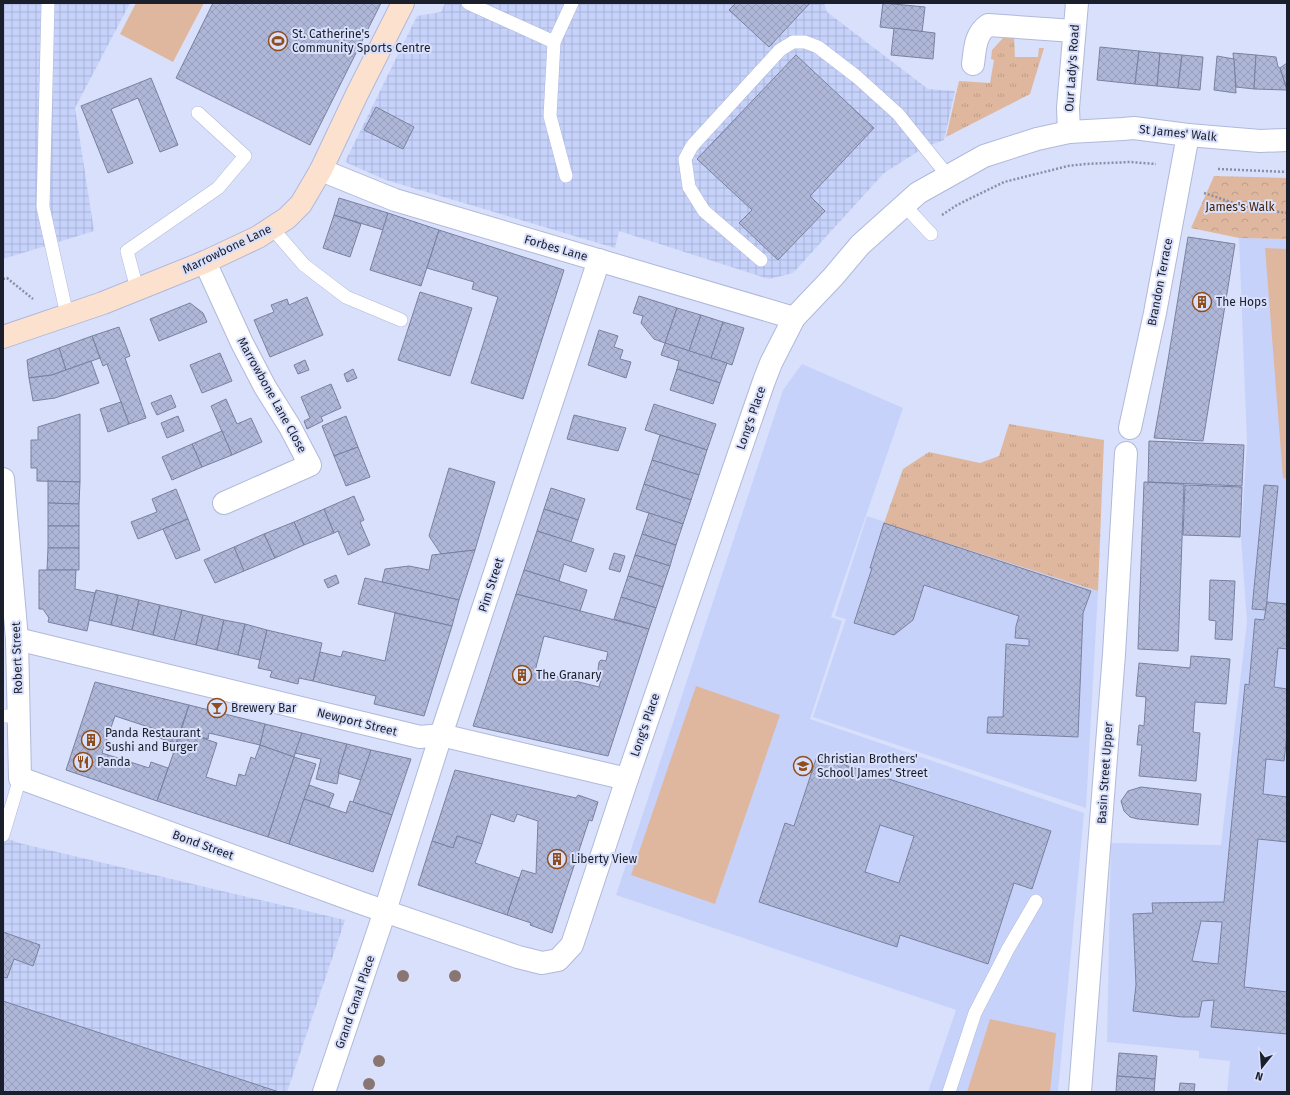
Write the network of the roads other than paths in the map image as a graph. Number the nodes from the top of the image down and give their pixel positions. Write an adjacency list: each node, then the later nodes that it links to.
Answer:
1 (48, 3): 23 (lane)
2 (403, 3): 13 (main road, Marrowbone Lane)
3 (468, 3): 7 (lane)
4 (572, 3): 7 (lane)
5 (1077, 3): 6 (street, Our Lady's Road)
6 (1074, 31): 8 (street); 10 (street, Our Lady's Road)
7 (554, 42): 14 (lane)
8 (973, 64)
9 (198, 113): 22 (lane)
10 (1069, 132): 11 (street, St James' Walk); 15 (street, St James' Walk)
11 (1188, 135): 12 (street, St James' Walk); 27 (street, Brandon Terrace)
12 (1287, 140)
13 (321, 170): 17 (main road, Marrowbone Lane); 19 (street, Forbes Lane)
14 (566, 176)
15 (948, 176): 16 (street, St James' Walk); 20 (lane)
16 (904, 206): 18 (lane); 24 (street, Long's Place)
17 (272, 228): 21 (main road, Marrowbone Lane); 25 (lane)
18 (931, 234)
19 (599, 260): 24 (street, Forbes Lane); 33 (street, Pim Street)
20 (761, 260)
21 (205, 262): 22 (main road, Marrowbone Lane); 30 (street, Marrowbone Lane Close)
22 (136, 289): 23 (main road, Marrowbone Lane)
23 (67, 315): 26 (main road, Marrowbone Lane)
24 (794, 318): 35 (street, Long's Place)
25 (401, 320)
26 (3, 336)
27 (1130, 428)
28 (1126, 453): 41 (street, Basin Street Upper)
29 (3, 479): 31 (street, Robert Street)
30 (224, 503)
31 (17, 639): 32 (street, Robert Street); 33 (street, Newport Street)
32 (11, 716): 34 (street, Robert Street)
33 (441, 735): 35 (street, Newport Street); 38 (street, Pim Street)
34 (20, 778): 36 (lane, Robert Street); 38 (street, Bond Street)
35 (627, 779): 38 (street, Long's Place)
36 (3, 835)
37 (1036, 901): 40 (lane)
38 (386, 911): 39 (street, Grand Canal Place)
39 (324, 1092)
40 (949, 1092)
41 (1080, 1092)

